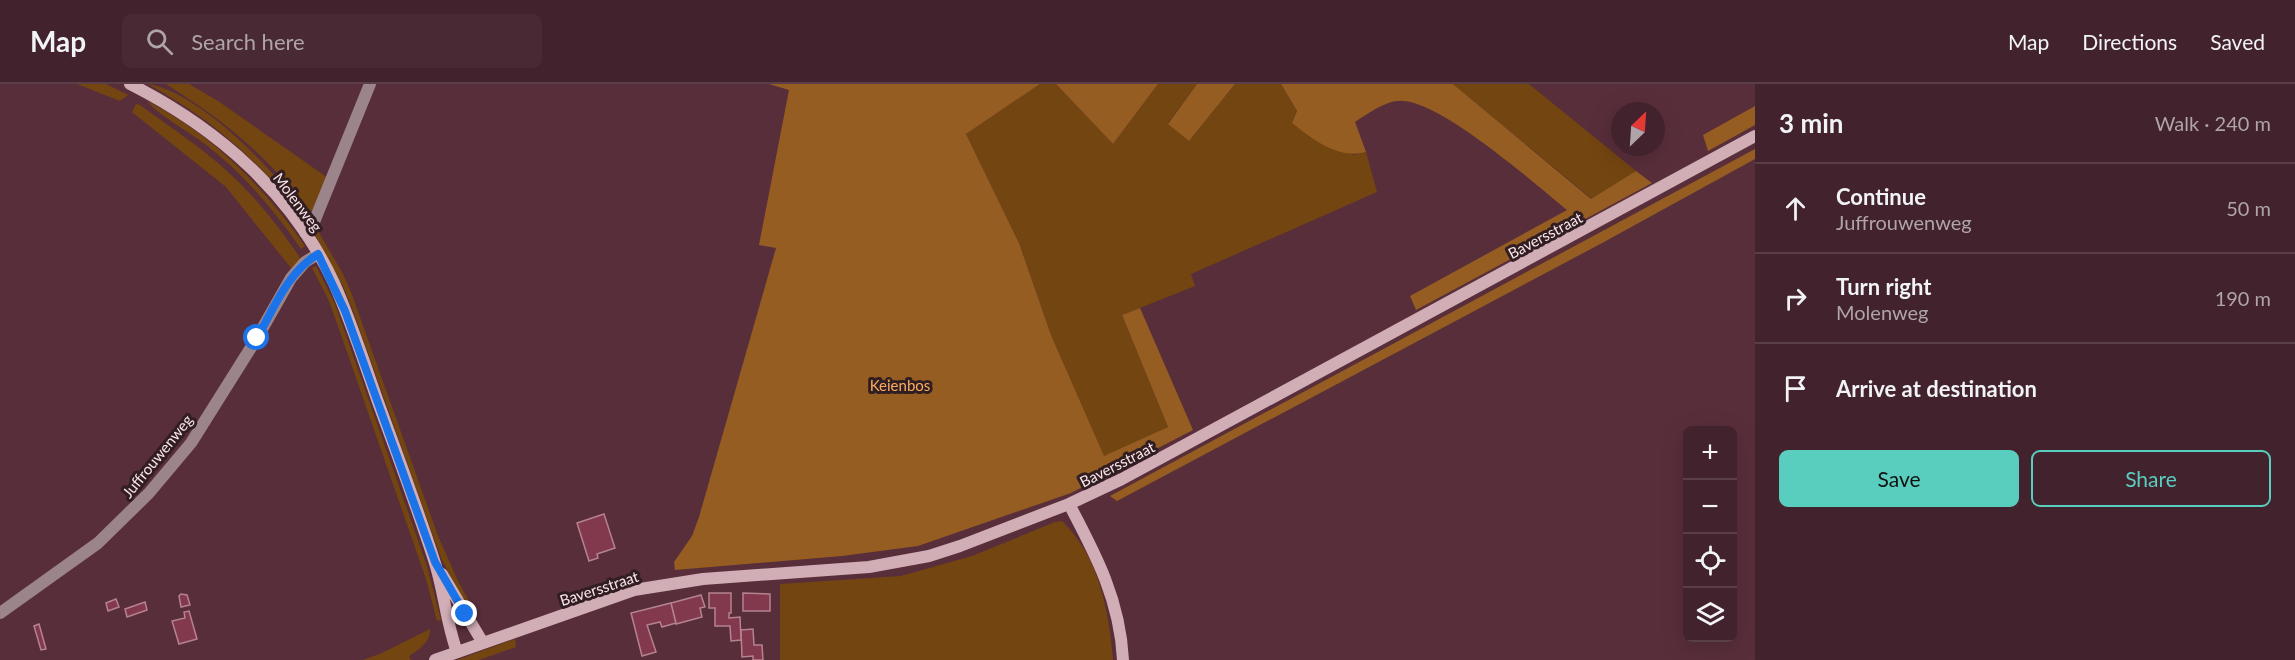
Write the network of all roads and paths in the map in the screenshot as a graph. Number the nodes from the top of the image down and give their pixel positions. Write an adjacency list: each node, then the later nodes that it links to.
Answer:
1 (130, 84): 4 (main road, Molenweg)
2 (370, 84): 4 (street)
3 (1755, 136): 6 (main road, Baversstraat)
4 (305, 233): 5 (main road, Molenweg)
5 (318, 254): 7 (main road, Molenweg); 8 (street, Juffrouwenweg)
6 (1069, 504): 9 (main road, Baversstraat); 12 (main road)
7 (435, 562): 9 (main road, Molenweg); 10 (main road, Molenweg)
8 (0, 613)
9 (483, 643): 10 (main road, Baversstraat)
10 (457, 652): 11 (main road, Baversstraat)
11 (435, 660)
12 (1123, 660)

